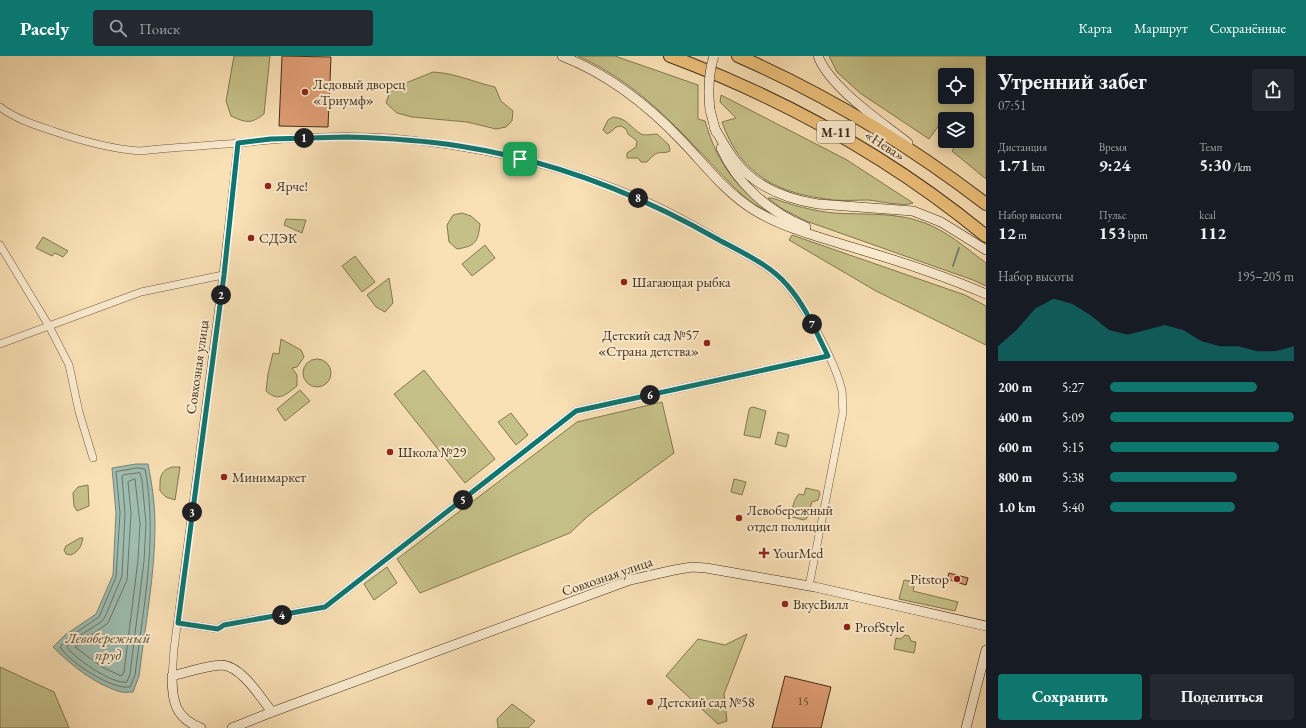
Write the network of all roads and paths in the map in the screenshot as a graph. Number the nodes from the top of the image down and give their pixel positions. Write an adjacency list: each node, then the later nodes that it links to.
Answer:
1 (562, 56): 13 (street)
2 (670, 56): 11 (highway, «Нева» / М-11)
3 (714, 56): 7 (street, bridge)
4 (738, 56): 9 (highway, «Нева» / М-11)
5 (818, 56): 9 (street)
6 (0, 107): 8 (street)
7 (714, 127): 13 (street); 14 (street)
8 (238, 143): 15 (street, Совхозная улица); 19 (street)
9 (948, 175): 10 (highway, «Нева» / М-11)
10 (986, 204)
11 (986, 236)
12 (0, 245): 17 (street)
13 (862, 250): 16 (street)
14 (986, 250)
15 (224, 275): 17 (street); 22 (street, Совхозная улица)
16 (986, 294)
17 (49, 326): 18 (street); 20 (street)
18 (0, 344)
19 (828, 356): 21 (street); 22 (street)
20 (93, 458)
21 (808, 586): 23 (street, Совхозная улица); 26 (street, Совхозная улица)
22 (178, 623): 25 (street, Совхозная улица)
23 (986, 626)
24 (986, 650): 29 (street)
25 (172, 676): 26 (street); 27 (street, Совхозная улица)
26 (272, 712): 28 (street, Совхозная улица)
27 (201, 728)
28 (232, 728)
29 (966, 728)

